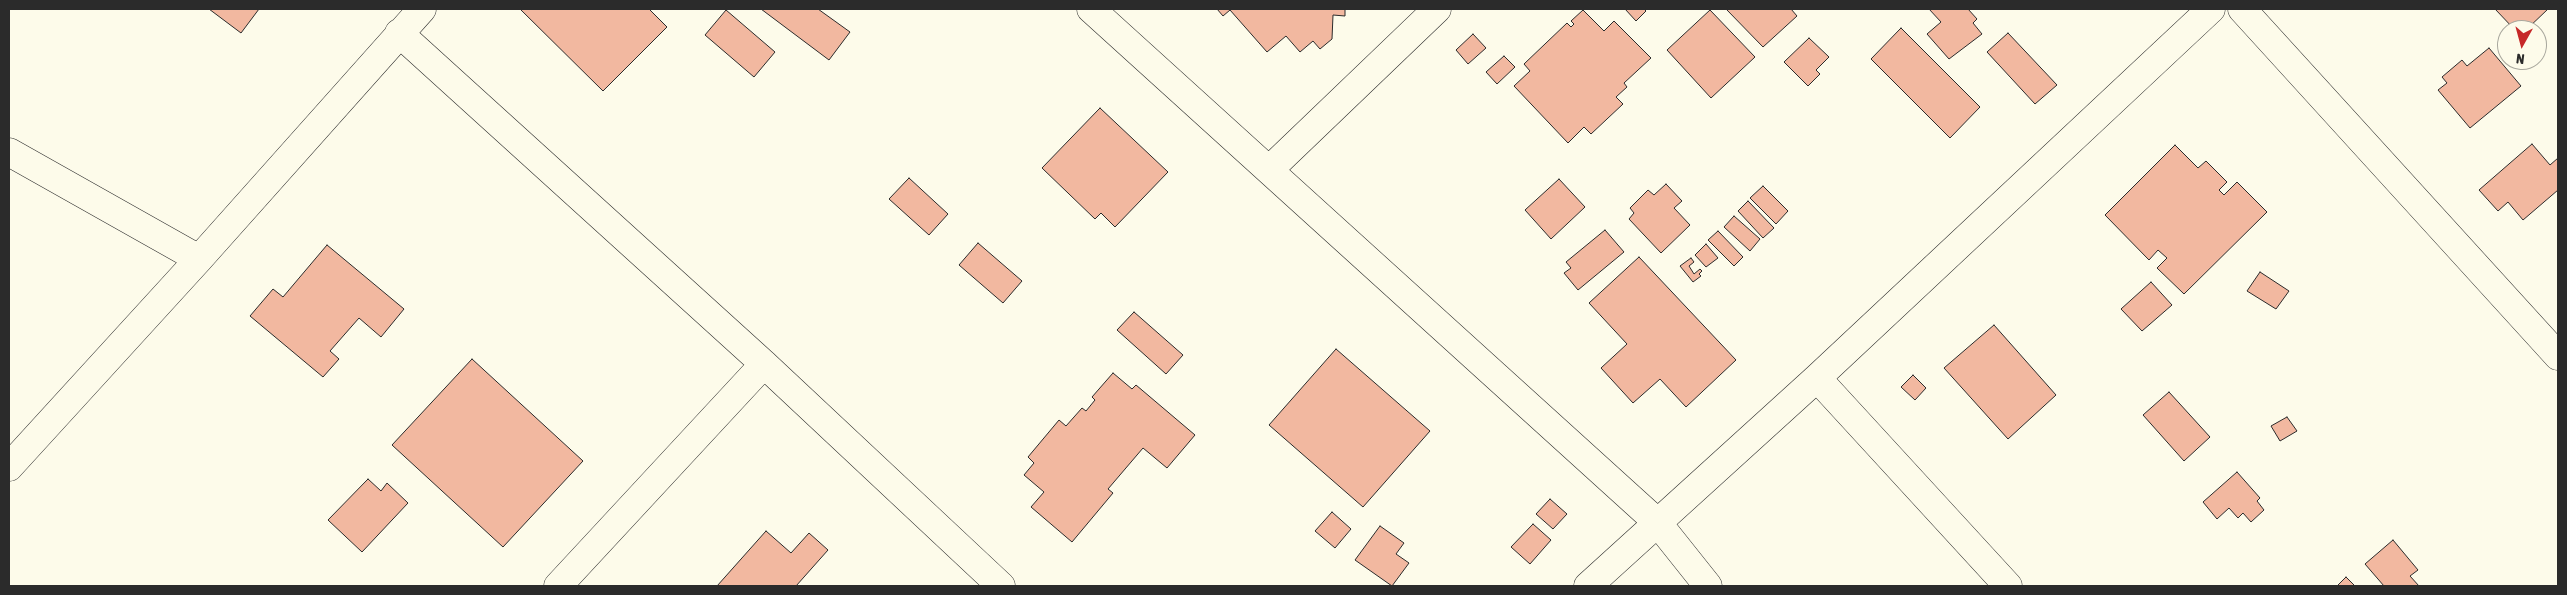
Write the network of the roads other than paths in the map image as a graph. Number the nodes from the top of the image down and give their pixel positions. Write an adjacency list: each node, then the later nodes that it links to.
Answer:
1 (422, 9): 6 (street)
2 (1091, 9): 8 (street)
3 (1437, 9): 8 (street)
4 (2210, 9): 12 (street)
5 (2242, 9): 10 (street)
6 (399, 33): 9 (street); 11 (street)
7 (9, 152): 9 (street)
8 (1269, 170): 14 (street)
9 (199, 259): 13 (street)
10 (2558, 356)
11 (764, 364): 15 (street); 16 (street)
12 (1816, 378): 14 (street); 19 (street)
13 (9, 467)
14 (1657, 522): 17 (street); 18 (street)
15 (558, 586)
16 (1002, 586)
17 (1588, 586)
18 (1708, 586)
19 (2008, 586)

